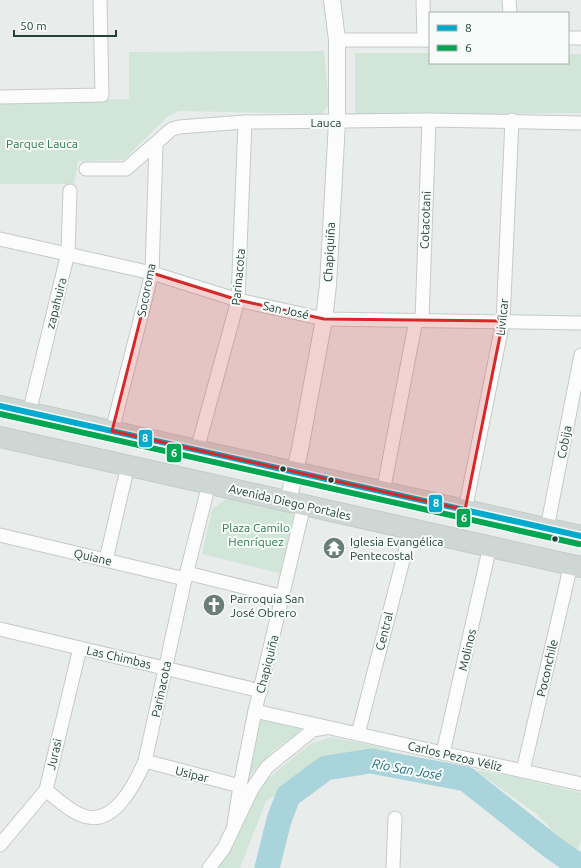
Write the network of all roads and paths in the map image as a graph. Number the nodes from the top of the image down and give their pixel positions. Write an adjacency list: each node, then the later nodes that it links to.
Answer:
1 (100, 0): 11 (street)
2 (324, 0): 3 (street)
3 (332, 0): 9 (street, Chapiquiña)
4 (423, 0): 10 (street)
5 (509, 0): 6 (street)
6 (510, 12)
7 (569, 38): 8 (street)
8 (581, 38)
9 (336, 40): 10 (street); 15 (street, Chapiquiña)
10 (427, 40)
11 (0, 97)
12 (429, 120): 13 (street, Lauca); 15 (street, Lauca); 25 (street, Cotacotani)
13 (512, 120): 16 (street, Lauca); 26 (street, Livílcar)
14 (245, 122): 15 (street, Lauca); 17 (street, Lauca); 23 (street, Parinacota)
15 (337, 122): 24 (street, Chapiquiña)
16 (581, 123)
17 (156, 144): 18 (street, Lauca); 22 (street, Socoroma)
18 (86, 170)
19 (70, 191): 21 (street, zapahuira)
20 (0, 239): 21 (street, San José)
21 (68, 253): 22 (street, San José); 30 (street, zapahuira)
22 (152, 273): 23 (street, San José); 31 (street, Socoroma)
23 (238, 300): 24 (street, San José); 33 (street, Parinacota)
24 (324, 318): 25 (street, San José); 35 (street, Chapiquiña)
25 (419, 320): 26 (street, San José); 37 (street, Cotacotani)
26 (503, 322): 27 (street, San José); 39 (street, Livílcar)
27 (581, 322)
28 (581, 355): 40 (street, Cobija)
29 (0, 406): 30 (main road)
30 (29, 413): 31 (main road)
31 (112, 431): 33 (main road)
32 (0, 437): 34 (main road, Avenida Diego Portales)
33 (197, 450): 35 (main road)
34 (128, 465): 36 (main road, Avenida Diego Portales); 45 (street)
35 (295, 472): 37 (main road); 38 (street, Chapiquiña)
36 (209, 484): 38 (main road, Avenida Diego Portales); 47 (street, Parinacota)
37 (383, 492): 39 (main road)
38 (296, 503): 41 (main road, Avenida Diego Portales); 48 (street, Chapiquiña)
39 (465, 510): 40 (main road)
40 (547, 528): 43 (main road)
41 (411, 529): 44 (main road, Avenida Diego Portales); 55 (street, Central)
42 (0, 535): 45 (street, Quiane)
43 (581, 536)
44 (490, 546): 46 (main road, Avenida Diego Portales); 56 (street, Molinos)
45 (106, 560): 47 (street, Quiane)
46 (576, 566): 58 (street, Poconchile)
47 (186, 576): 48 (street, Quiane); 51 (street, Parinacota)
48 (284, 597): 52 (street, Chapiquiña)
49 (0, 629): 50 (street, Las Chimbas)
50 (80, 648): 51 (street, Las Chimbas); 61 (street, Jurasi)
51 (165, 668): 52 (street, Las Chimbas); 57 (street, Parinacota)
52 (261, 691): 53 (street, Chapiquiña)
53 (255, 711): 54 (street, Carlos Pezoa Véliz); 60 (street, Chapiquiña)
54 (328, 728): 55 (street, Carlos Pezoa Véliz); 63 (street, Carlos Pezoa Véliz)
55 (358, 734): 56 (street, Carlos Pezoa Véliz)
56 (443, 753): 58 (street, Carlos Pezoa Véliz)
57 (145, 761): 60 (street, Usipar); 61 (street, Parinacota)
58 (523, 772): 59 (street, Carlos Pezoa Véliz)
59 (581, 784)
60 (240, 786): 63 (street, Chapiquiña)
61 (46, 790): 64 (street, Jurasi)
62 (395, 818): 66 (street)
63 (234, 824): 65 (street, Carlos Pezoa Véliz)
64 (0, 845)
65 (209, 868)
66 (393, 868)

